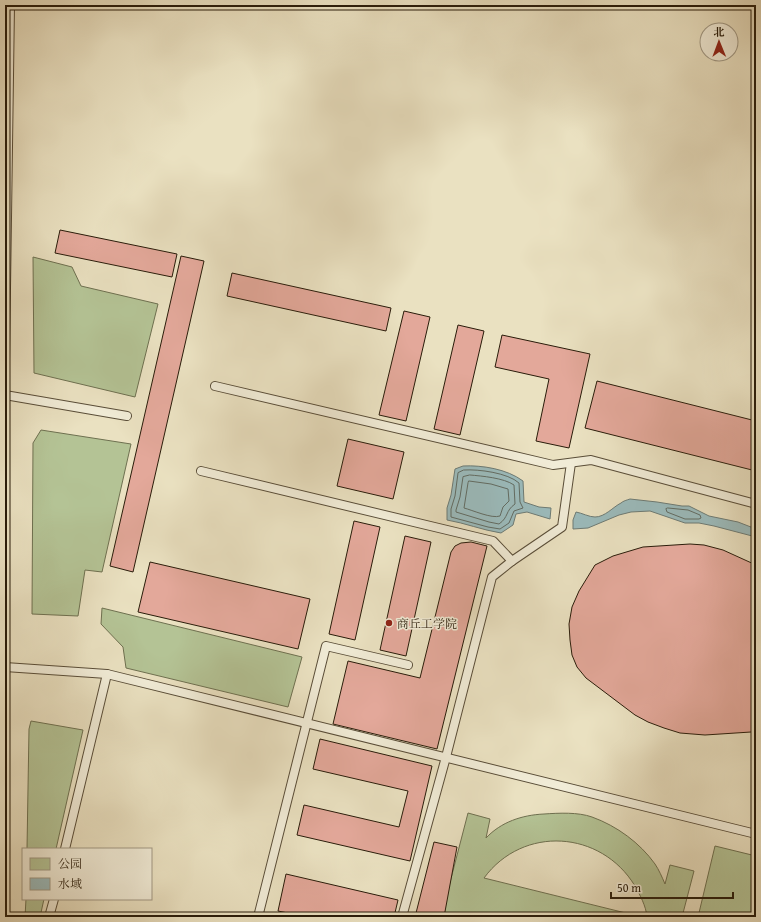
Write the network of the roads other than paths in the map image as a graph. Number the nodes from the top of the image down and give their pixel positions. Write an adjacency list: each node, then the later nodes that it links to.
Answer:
1 (10, 5): 2 (lane)
2 (5, 359)
3 (215, 386): 6 (lane)
4 (5, 395): 5 (lane)
5 (127, 416)
6 (571, 463): 8 (lane); 9 (lane)
7 (201, 471): 9 (lane)
8 (756, 504)
9 (512, 561): 14 (lane)
10 (408, 665): 13 (lane)
11 (5, 667): 12 (lane)
12 (107, 674): 13 (lane); 16 (lane)
13 (306, 723): 14 (lane); 19 (lane)
14 (446, 758): 15 (lane); 20 (lane)
15 (756, 834)
16 (65, 848)
17 (54, 900): 18 (lane)
18 (49, 917)
19 (258, 917)
20 (402, 917)

